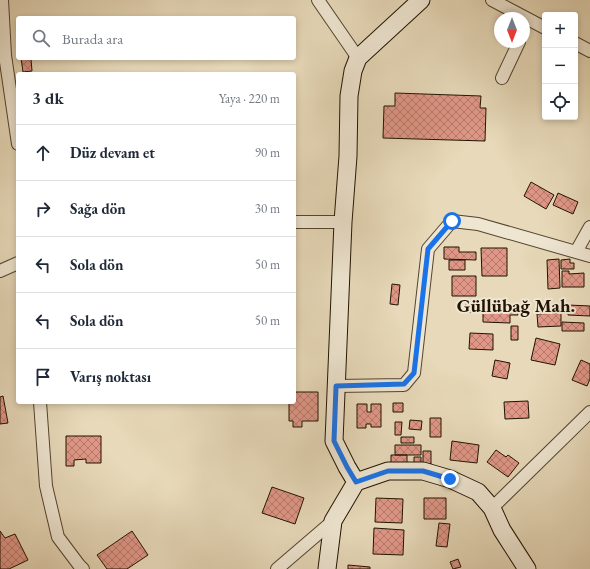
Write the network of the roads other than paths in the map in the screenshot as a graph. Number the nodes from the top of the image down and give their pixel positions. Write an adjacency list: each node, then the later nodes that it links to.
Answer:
1 (2, 0): 13 (street)
2 (318, 0): 11 (street)
3 (421, 0): 11 (street)
4 (492, 0): 5 (street)
5 (508, 12)
6 (530, 26): 7 (street)
7 (542, 28)
8 (578, 45): 10 (street)
9 (516, 48): 12 (street)
10 (590, 51)
11 (358, 58): 15 (street)
12 (502, 78)
13 (16, 130)
14 (296, 222): 15 (street)
15 (343, 222): 21 (street)
16 (590, 227): 17 (street)
17 (576, 252): 18 (street); 21 (street)
18 (590, 256)
19 (16, 264): 20 (street)
20 (0, 271)
21 (336, 386): 24 (street)
22 (40, 404): 27 (street)
23 (590, 412): 25 (street)
24 (356, 482): 25 (street); 26 (street)
25 (492, 508): 30 (street)
26 (333, 521): 28 (street); 29 (street)
27 (83, 569)
28 (277, 569)
29 (327, 569)
30 (527, 569)

